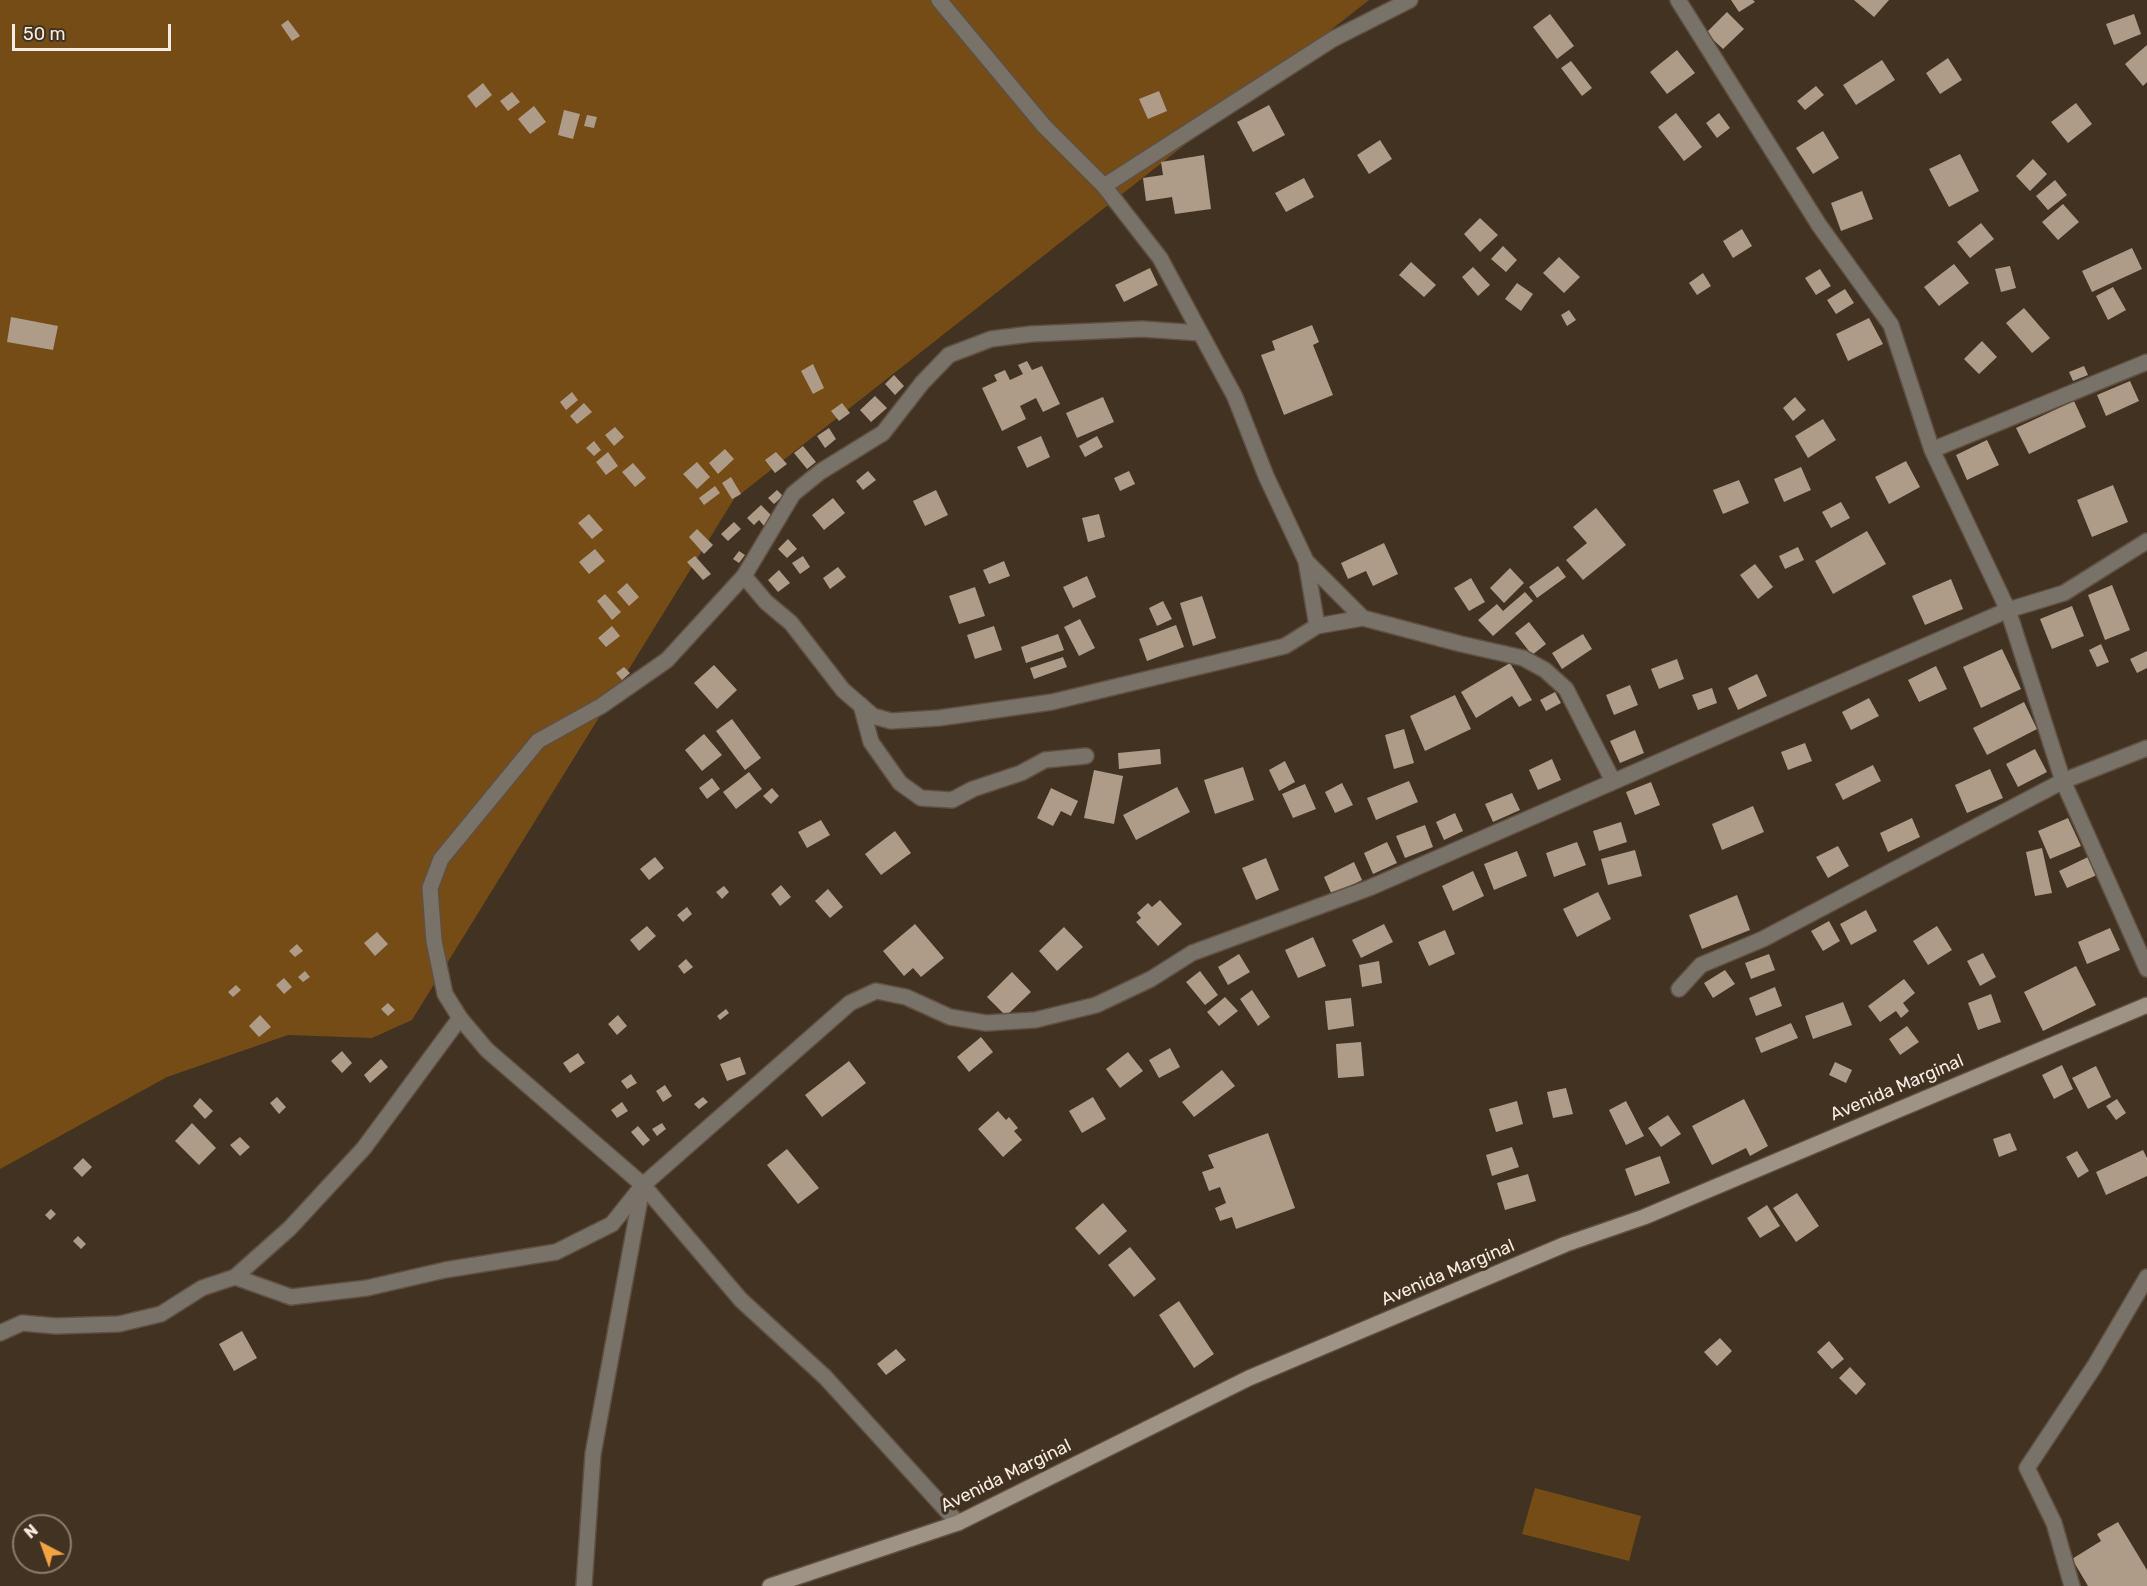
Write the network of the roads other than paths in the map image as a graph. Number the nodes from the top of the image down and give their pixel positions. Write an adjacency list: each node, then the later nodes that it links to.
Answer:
1 (939, 0): 4 (street)
2 (1410, 0): 4 (street)
3 (1678, 0): 7 (street)
4 (1104, 186): 5 (street)
5 (1200, 333): 9 (street); 10 (street)
6 (2147, 362): 7 (street)
7 (1932, 450): 11 (street)
8 (2147, 540): 11 (street)
9 (1306, 561): 12 (street); 13 (street)
10 (744, 576): 14 (street); 22 (street)
11 (2008, 610): 17 (street); 18 (street)
12 (1363, 618): 13 (street); 17 (street)
13 (1317, 626): 14 (street)
14 (861, 705): 16 (street)
15 (2147, 748): 18 (street)
16 (1086, 756)
17 (1613, 781): 23 (street)
18 (2063, 781): 19 (street); 20 (street)
19 (2147, 969)
20 (1679, 989)
21 (2147, 1005): 27 (street, Avenida Marginal)
22 (460, 1018): 23 (street); 24 (street)
23 (643, 1185): 24 (street); 27 (street); 28 (street)
24 (235, 1277): 26 (street)
25 (2147, 1282): 30 (street)
26 (0, 1333)
27 (958, 1523): 29 (street, Avenida Marginal)
28 (584, 1586)
29 (770, 1586)
30 (2072, 1586)

